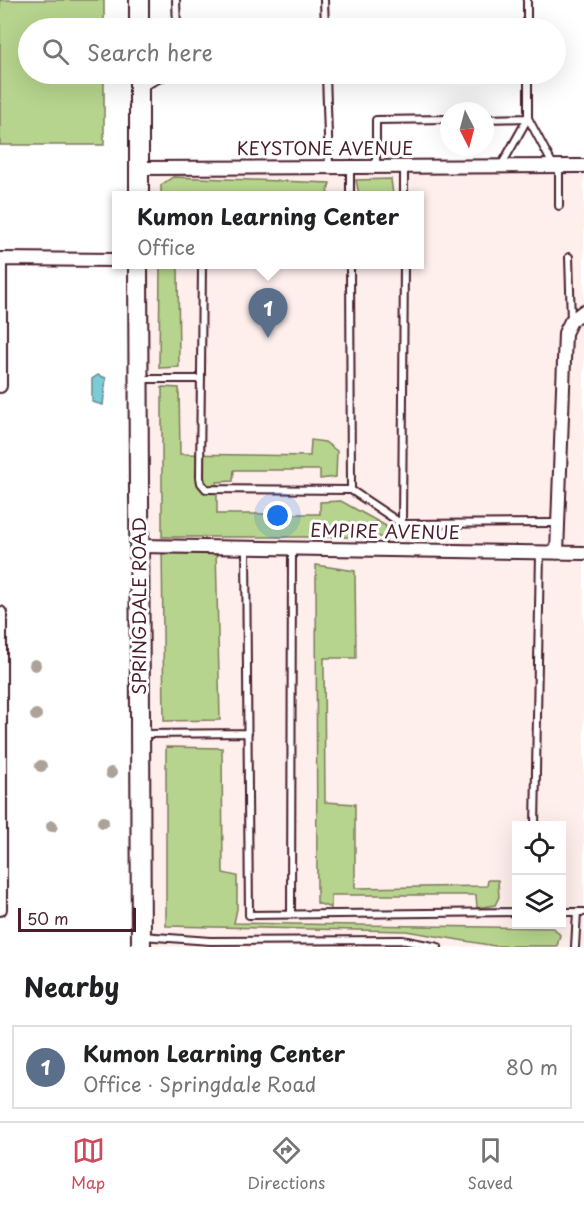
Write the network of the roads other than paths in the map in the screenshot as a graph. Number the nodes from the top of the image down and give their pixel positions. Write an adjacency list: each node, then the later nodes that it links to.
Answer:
1 (139, 0): 5 (main road)
2 (176, 0): 6 (lane)
3 (324, 0): 7 (lane)
4 (527, 0): 8 (lane)
5 (139, 18)
6 (177, 18)
7 (325, 18)
8 (527, 18)
9 (139, 84): 22 (main road)
10 (326, 84): 18 (lane)
11 (528, 84): 13 (lane)
12 (494, 118): 13 (lane)
13 (528, 118): 15 (lane); 16 (lane)
14 (440, 119): 20 (lane)
15 (501, 166): 16 (street, KEYSTONE AVENUE); 21 (street, KEYSTONE AVENUE)
16 (556, 166): 17 (street, KEYSTONE AVENUE); 26 (lane)
17 (584, 166)
18 (329, 167): 19 (street, KEYSTONE AVENUE); 22 (street, KEYSTONE AVENUE)
19 (350, 167): 20 (street, KEYSTONE AVENUE); 24 (lane)
20 (376, 167): 21 (street, KEYSTONE AVENUE)
21 (404, 167): 25 (lane)
22 (138, 168): 23 (main road)
23 (139, 191)
24 (350, 191)
25 (404, 191)
26 (559, 206)
27 (569, 258): 36 (lane)
28 (0, 259): 29 (street)
29 (112, 260)
30 (0, 264): 39 (street)
31 (138, 269): 37 (main road, SPRINGDALE ROAD)
32 (202, 269): 38 (lane)
33 (351, 269): 40 (lane)
34 (404, 269): 42 (lane)
35 (584, 311): 36 (street)
36 (571, 321): 41 (street)
37 (139, 379): 38 (lane); 43 (main road, SPRINGDALE ROAD)
38 (201, 379): 40 (lane)
39 (0, 386)
40 (351, 490): 42 (lane)
41 (558, 523): 42 (lane); 47 (street)
42 (402, 524)
43 (140, 546): 44 (street, EMPIRE AVENUE); 51 (main road, SPRINGDALE ROAD)
44 (246, 548): 45 (street, EMPIRE AVENUE); 50 (lane)
45 (292, 549): 46 (street, EMPIRE AVENUE); 56 (lane)
46 (540, 553): 47 (street, EMPIRE AVENUE); 52 (lane)
47 (557, 553): 48 (street, EMPIRE AVENUE)
48 (584, 553)
49 (0, 613): 53 (street)
50 (248, 733): 51 (lane); 56 (lane)
51 (140, 734): 57 (main road, SPRINGDALE ROAD)
52 (535, 821)
53 (0, 909)
54 (512, 912): 56 (lane)
55 (581, 912): 59 (lane)
56 (291, 915)
57 (141, 941): 58 (lane)
58 (438, 947)
59 (575, 947)

